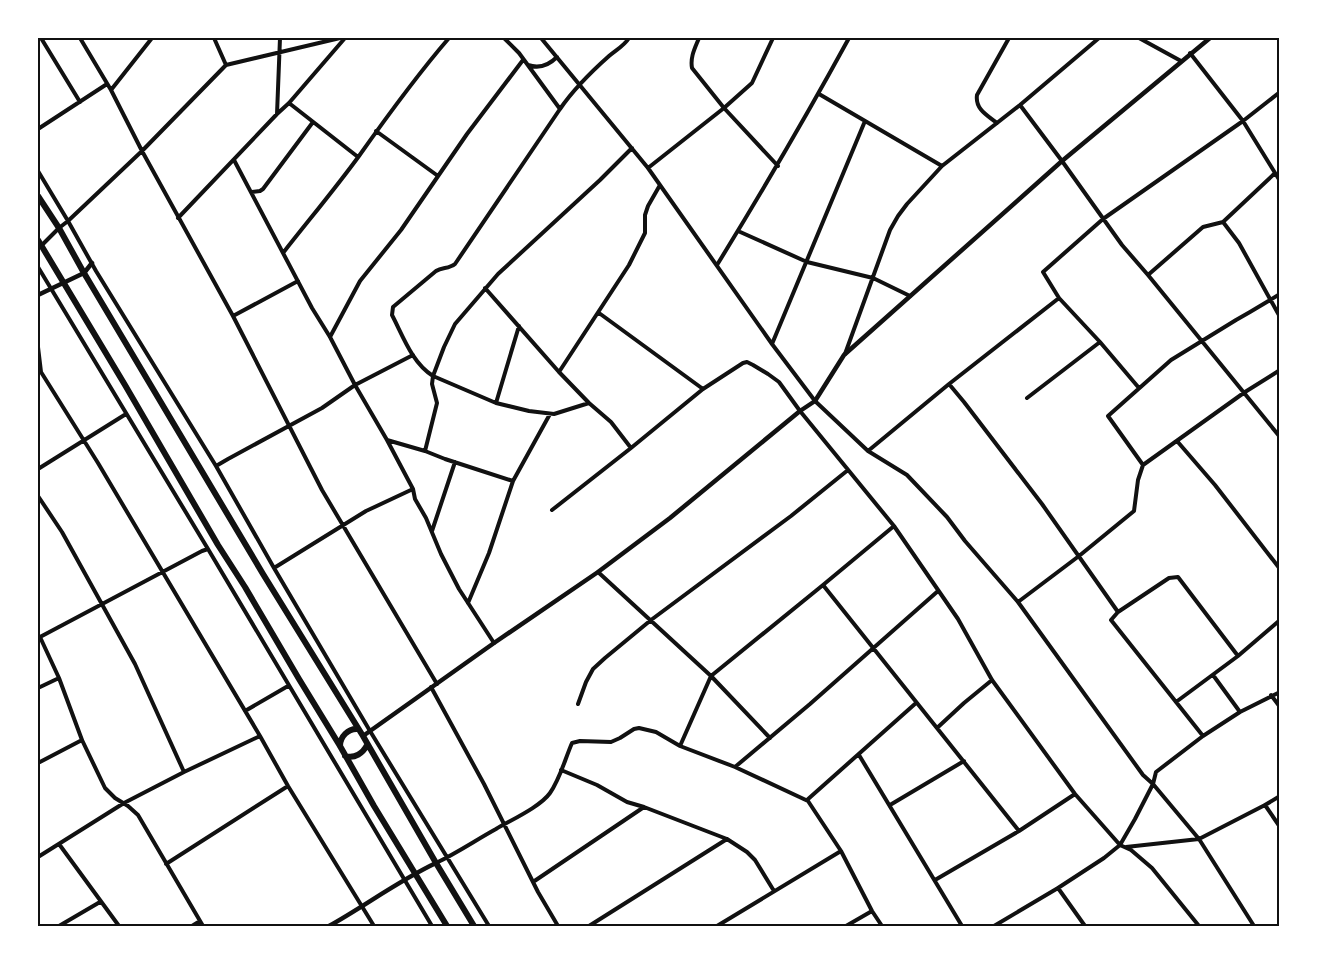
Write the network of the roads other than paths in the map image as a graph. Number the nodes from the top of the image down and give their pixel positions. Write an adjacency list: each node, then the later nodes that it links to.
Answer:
1 (41, 38): 30 (street)
2 (80, 38): 25 (street)
3 (152, 38): 27 (street)
4 (214, 38): 24 (street)
5 (280, 38): 19 (street)
6 (340, 38): 19 (street)
7 (345, 38): 31 (street)
8 (450, 38): 41 (street)
9 (504, 38): 23 (street)
10 (541, 38): 21 (street)
11 (629, 38): 26 (street)
12 (699, 38): 33 (street)
13 (773, 38): 33 (street)
14 (849, 38): 29 (street)
15 (1007, 38): 39 (street)
16 (1099, 38): 32 (street)
17 (1139, 38): 22 (street)
18 (1210, 38): 20 (street)
19 (279, 52): 24 (street); 35 (street)
20 (1190, 53): 22 (street); 38 (street)
21 (557, 57): 23 (street); 26 (street)
22 (1181, 61): 46 (street)
23 (525, 62): 34 (street); 52 (street)
24 (226, 65): 43 (street)
25 (107, 84): 27 (street); 30 (street)
26 (580, 86): 34 (street); 42 (street)
27 (111, 90): 43 (street)
28 (1280, 92): 38 (street)
29 (819, 94): 36 (street); 47 (street)
30 (80, 102): 40 (street)
31 (288, 103): 35 (street); 37 (street)
32 (1020, 105): 39 (street); 46 (street)
33 (724, 108): 47 (street); 49 (street)
34 (560, 110): 90 (street)
35 (277, 114): 45 (street)
36 (865, 121): 48 (street); 65 (street)
37 (313, 122): 44 (street); 55 (street)
38 (1243, 122): 51 (street); 58 (street)
39 (997, 123): 48 (street)
40 (38, 129)
41 (376, 131): 44 (street); 52 (street)
42 (632, 148): 49 (street); 74 (street)
43 (142, 151): 57 (street); 59 (street)
44 (358, 157): 64 (street)
45 (234, 160): 55 (street); 57 (street)
46 (1062, 161): 58 (street); 78 (street)
47 (778, 166): 62 (street)
48 (942, 166): 71 (street)
49 (648, 168): 54 (street)
50 (38, 171): 59 (street)
51 (1274, 174): 53 (street); 60 (street)
52 (438, 176): 85 (street)
53 (1280, 181)
54 (660, 185): 67 (street); 81 (street)
55 (252, 192): 64 (street)
56 (38, 196): 61 (highway)
57 (178, 218): 82 (street)
58 (1103, 219): 70 (street); 79 (street)
59 (68, 221): 61 (street); 66 (street)
60 (1223, 222): 70 (street); 80 (street)
61 (59, 228): 63 (street); 69 (highway)
62 (738, 232): 65 (street); 67 (street)
63 (39, 243): 73 (highway)
64 (284, 253): 72 (street)
65 (807, 262): 71 (street); 88 (street)
66 (92, 264): 69 (street); 118 (street)
67 (717, 265): 88 (street)
68 (38, 267): 75 (street)
69 (84, 273): 73 (street); 163 (highway)
70 (1148, 275): 86 (street)
71 (873, 278): 78 (street); 91 (street)
72 (298, 281): 82 (street); 85 (street)
73 (64, 283): 75 (street); 171 (highway)
74 (485, 288): 84 (street); 95 (street)
75 (51, 289): 77 (street); 106 (street)
76 (1280, 294): 80 (street)
77 (38, 295)
78 (910, 296): 91 (street)
79 (1059, 298): 87 (street); 96 (street)
80 (1271, 300): 83 (street); 86 (street)
81 (599, 313): 93 (street); 99 (street)
82 (233, 316): 108 (street)
83 (1280, 317)
84 (519, 326): 93 (street); 103 (street)
85 (330, 337): 97 (street)
86 (1202, 341): 98 (street); 100 (street)
87 (1100, 342): 98 (street); 101 (street)
88 (772, 344): 102 (street)
89 (38, 347): 94 (street)
90 (413, 355): 95 (street); 97 (street)
91 (844, 355): 102 (street)
92 (1280, 370): 100 (street)
93 (559, 372): 104 (street)
94 (39, 373): 110 (street)
95 (433, 376): 103 (street); 114 (street)
96 (949, 384): 115 (street); 129 (street)
97 (356, 385): 108 (street); 111 (street)
98 (1139, 388): 117 (street)
99 (703, 389): 105 (street); 113 (street)
100 (1245, 392): 109 (street); 112 (street)
101 (1026, 398)
102 (815, 400): 105 (street); 115 (street)
103 (496, 402): 107 (street)
104 (589, 403): 107 (street); 113 (street)
105 (800, 411): 120 (street); 133 (street)
106 (126, 414): 110 (street); 128 (street)
107 (550, 414): 121 (street)
108 (290, 426): 118 (street); 125 (street)
109 (1280, 437)
110 (84, 440): 119 (street); 132 (street)
111 (388, 440): 114 (street); 122 (street)
112 (1177, 441): 117 (street); 131 (street)
113 (631, 448): 124 (street)
114 (425, 451): 116 (street)
115 (868, 451): 136 (street)
116 (455, 462): 121 (street); 127 (street)
117 (1143, 465): 129 (street)
118 (216, 466): 130 (street)
119 (38, 469)
120 (848, 470): 126 (street); 140 (street)
121 (513, 481): 138 (street)
122 (413, 489): 125 (street); 127 (street)
123 (38, 496): 137 (street)
124 (552, 510)
125 (343, 525): 130 (street); 150 (street)
126 (894, 526): 134 (street); 135 (street)
127 (432, 531): 138 (street)
128 (208, 549): 132 (street); 151 (street)
129 (1079, 556): 136 (street); 139 (street)
130 (274, 568): 164 (street)
131 (1280, 569)
132 (162, 571): 137 (street); 160 (street)
133 (598, 572): 140 (street); 143 (street)
134 (823, 585): 144 (street); 147 (street)
135 (938, 591): 144 (street); 149 (street)
136 (1018, 602): 180 (street)
137 (102, 603): 142 (street); 179 (street)
138 (468, 603): 143 (street)
139 (1118, 612): 145 (street); 156 (street)
140 (651, 620): 147 (street); 158 (street)
141 (1280, 620): 145 (street)
142 (39, 636): 148 (street)
143 (494, 643): 150 (street)
144 (873, 648): 157 (street); 168 (street)
145 (1238, 656): 146 (street)
146 (1213, 675): 156 (street); 161 (street)
147 (712, 676): 168 (street); 172 (street)
148 (59, 678): 153 (street); 169 (street)
149 (992, 680): 162 (street); 182 (street)
150 (437, 684): 152 (street)
151 (288, 686): 160 (street); 203 (street)
152 (432, 687): 164 (street); 189 (street)
153 (38, 688)
154 (1280, 692): 155 (street)
155 (1272, 695): 159 (street); 161 (street)
156 (1176, 702): 167 (street)
157 (916, 703): 162 (street); 173 (street)
158 (578, 704)
159 (1280, 708)
160 (245, 711): 165 (street)
161 (1240, 712): 167 (street)
162 (936, 728): 175 (street)
163 (358, 729): 166 (highway); 171 (highway)
164 (370, 731): 166 (street); 199 (street)
165 (260, 736): 179 (street); 181 (street)
166 (363, 736): 170 (highway)
167 (1203, 736): 180 (street)
168 (770, 738): 177 (street)
169 (82, 740): 176 (street); 185 (street)
170 (367, 745): 174 (highway); 200 (highway)
171 (340, 746): 174 (highway)
172 (680, 746): 177 (street); 178 (street)
173 (859, 755): 184 (street); 186 (street)
174 (345, 756): 202 (highway)
175 (964, 761): 186 (street); 191 (street)
176 (38, 762)
177 (735, 767): 184 (street)
178 (561, 770): 188 (street); 189 (street)
179 (184, 772): 185 (street)
180 (1153, 784): 193 (street); 195 (street)
181 (288, 786): 201 (street); 209 (street)
182 (1075, 794): 191 (street); 195 (street)
183 (1280, 796): 187 (street)
184 (807, 800): 197 (street)
185 (124, 803): 194 (street); 201 (street)
186 (890, 805): 204 (street)
187 (1265, 805): 190 (street); 193 (street)
188 (644, 808): 192 (street); 205 (street)
189 (504, 824): 199 (street); 205 (street)
190 (1280, 826)
191 (1019, 831): 204 (street)
192 (727, 839): 207 (street); 224 (street)
193 (1199, 839): 196 (street); 232 (street)
194 (59, 844): 198 (street); 208 (street)
195 (1120, 845): 196 (street); 206 (street)
196 (1125, 847): 231 (street)
197 (841, 852): 207 (street); 210 (street)
198 (38, 857)
199 (447, 858): 200 (street); 222 (street)
200 (436, 863): 202 (street); 221 (highway)
201 (166, 864): 211 (street)
202 (414, 874): 203 (street); 220 (highway)
203 (404, 880): 209 (street); 219 (street)
204 (935, 880): 228 (street)
205 (533, 882): 223 (street)
206 (1058, 888): 212 (street); 230 (street)
207 (774, 891): 225 (street)
208 (100, 902): 213 (street); 214 (street)
209 (362, 907): 217 (street); 218 (street)
210 (872, 911): 226 (street); 227 (street)
211 (200, 921): 215 (street); 216 (street)
212 (1002, 925): 229 (street)
213 (59, 926)
214 (119, 926)
215 (192, 926)
216 (203, 926)
217 (329, 926)
218 (374, 926)
219 (432, 926)
220 (447, 926)
221 (474, 926)
222 (488, 926)
223 (558, 926)
224 (588, 926)
225 (717, 926)
226 (846, 926)
227 (882, 926)
228 (962, 926)
229 (994, 926)
230 (1086, 926)
231 (1199, 926)
232 (1254, 926)

